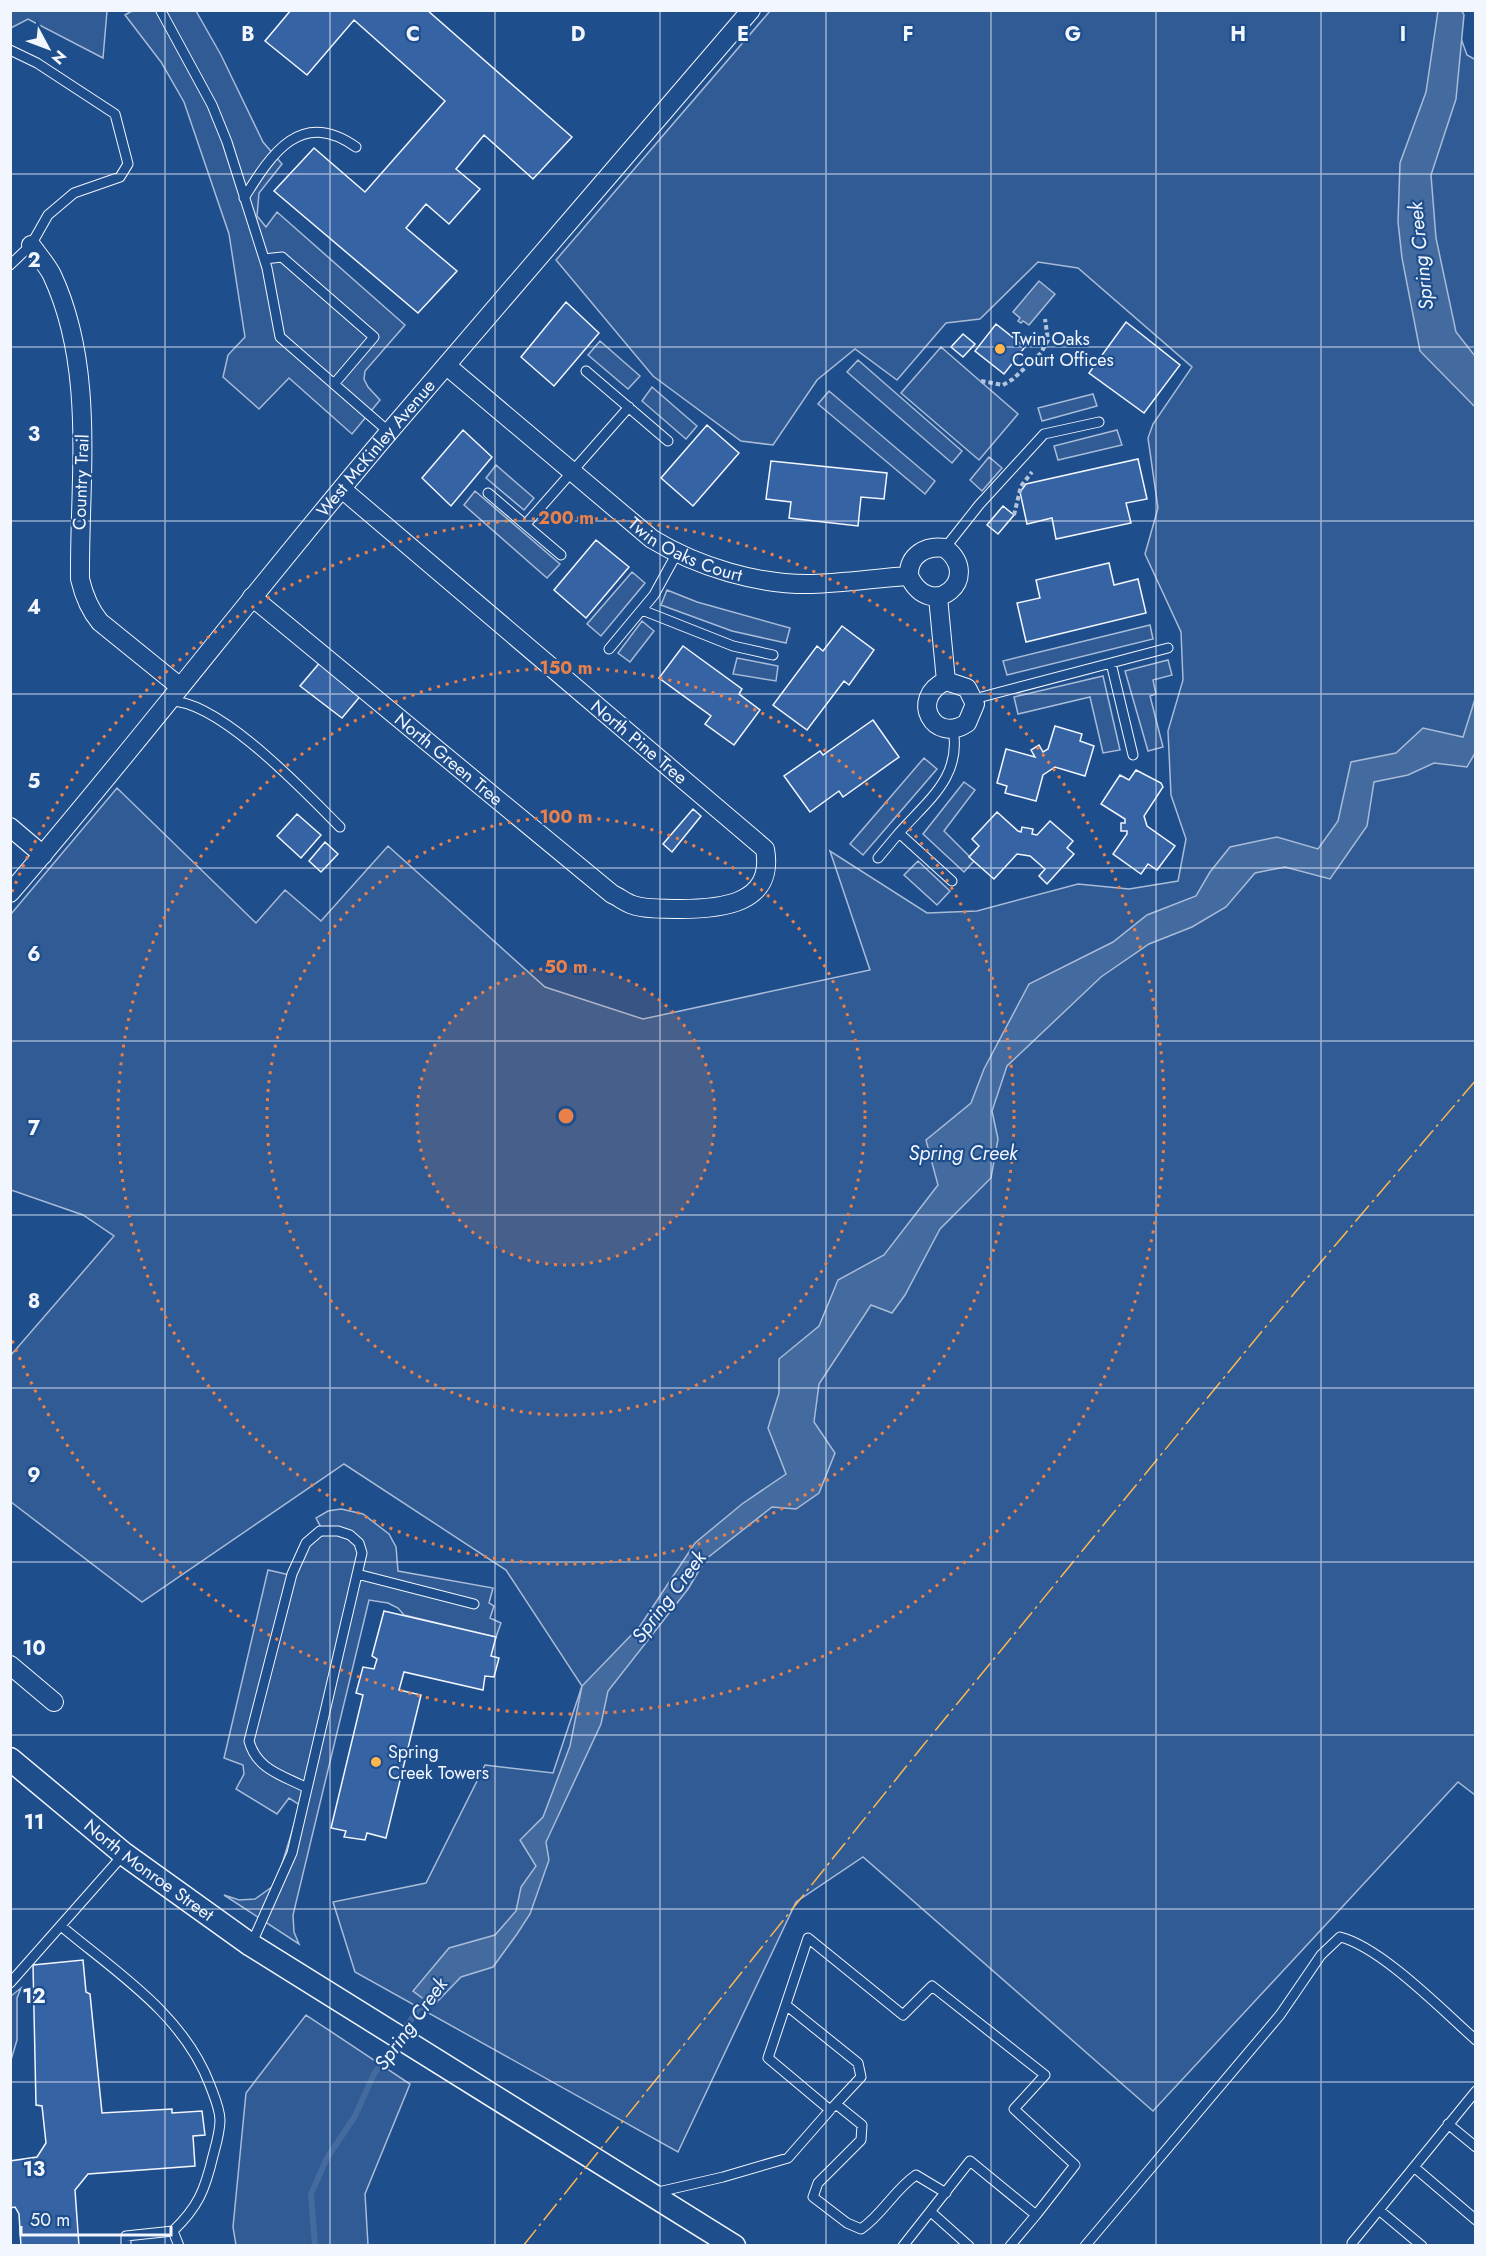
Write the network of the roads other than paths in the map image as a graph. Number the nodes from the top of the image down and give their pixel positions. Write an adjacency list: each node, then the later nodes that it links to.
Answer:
1 (751, 10): 9 (street, West McKinley Avenue)
2 (161, 11): 5 (lane)
3 (10, 50): 6 (lane)
4 (356, 147): 5 (lane)
5 (244, 198): 7 (lane)
6 (31, 245): 8 (lane); 32 (street, Country Trail)
7 (264, 259): 11 (lane); 11 (lane)
8 (10, 265)
9 (447, 366): 14 (street, West McKinley Avenue); 16 (street, Twin Oaks Court)
10 (586, 371): 12 (lane)
11 (334, 384): 14 (lane)
12 (629, 407): 15 (lane); 16 (lane)
13 (1099, 422): 20 (lane)
14 (389, 432): 17 (street, West McKinley Avenue)
15 (668, 441)
16 (573, 471): 19 (lane); 21 (street, Twin Oaks Court)
17 (342, 489): 24 (street, West McKinley Avenue); 43 (street, North Pine Tree)
18 (489, 493): 19 (lane)
19 (526, 524): 22 (lane)
20 (945, 548): 23 (street); 25 (street)
21 (677, 553): 23 (street, Twin Oaks Court); 26 (lane)
22 (561, 555)
23 (909, 576): 25 (street)
24 (252, 597): 32 (street, West McKinley Avenue); 43 (street, North Green Tree)
25 (938, 597): 31 (street)
26 (642, 610): 28 (lane); 29 (lane)
27 (1168, 648): 30 (lane)
28 (609, 649)
29 (773, 655)
30 (1111, 663): 33 (lane); 36 (lane)
31 (946, 681): 33 (street); 35 (street)
32 (179, 686): 34 (street, West McKinley Avenue)
33 (974, 699): 35 (street)
34 (167, 701): 38 (lane); 40 (street, West McKinley Avenue)
35 (953, 729): 39 (lane)
36 (1133, 755)
37 (10, 827): 40 (street)
38 (340, 827)
39 (899, 833): 41 (lane); 42 (lane)
40 (43, 855): 44 (street, West McKinley Avenue)
41 (878, 858)
42 (952, 881)
43 (755, 890)
44 (10, 893)
45 (357, 1574): 46 (lane); 50 (lane); 50 (lane)
46 (474, 1604)
47 (10, 1665): 48 (street)
48 (54, 1702)
49 (10, 1759): 51 (street, North Monroe Street)
50 (307, 1788): 53 (lane)
51 (124, 1854): 52 (lane); 53 (street, North Monroe Street)
52 (61, 1926): 54 (lane); 68 (lane)
53 (251, 1945): 63 (street, North Monroe Street)
54 (10, 1983)
55 (786, 2005): 58 (lane); 58 (lane); 66 (lane)
56 (1476, 2040): 76 (lane)
57 (1476, 2091): 59 (lane)
58 (833, 2107): 62 (lane); 63 (lane)
59 (1449, 2124): 60 (lane); 61 (lane)
60 (1476, 2147)
61 (1414, 2167): 64 (lane); 67 (lane)
62 (946, 2193): 65 (lane); 66 (lane)
63 (652, 2194): 72 (street, North Monroe Street)
64 (1379, 2210): 69 (lane); 77 (lane)
65 (931, 2212): 73 (lane); 74 (lane)
66 (1036, 2215): 75 (lane)
67 (1476, 2220)
68 (173, 2231): 70 (lane); 71 (lane)
69 (1352, 2245)
70 (126, 2246)
71 (179, 2246)
72 (734, 2246)
73 (903, 2246)
74 (969, 2246)
75 (1010, 2246)
76 (1085, 2246)
77 (1422, 2246)

